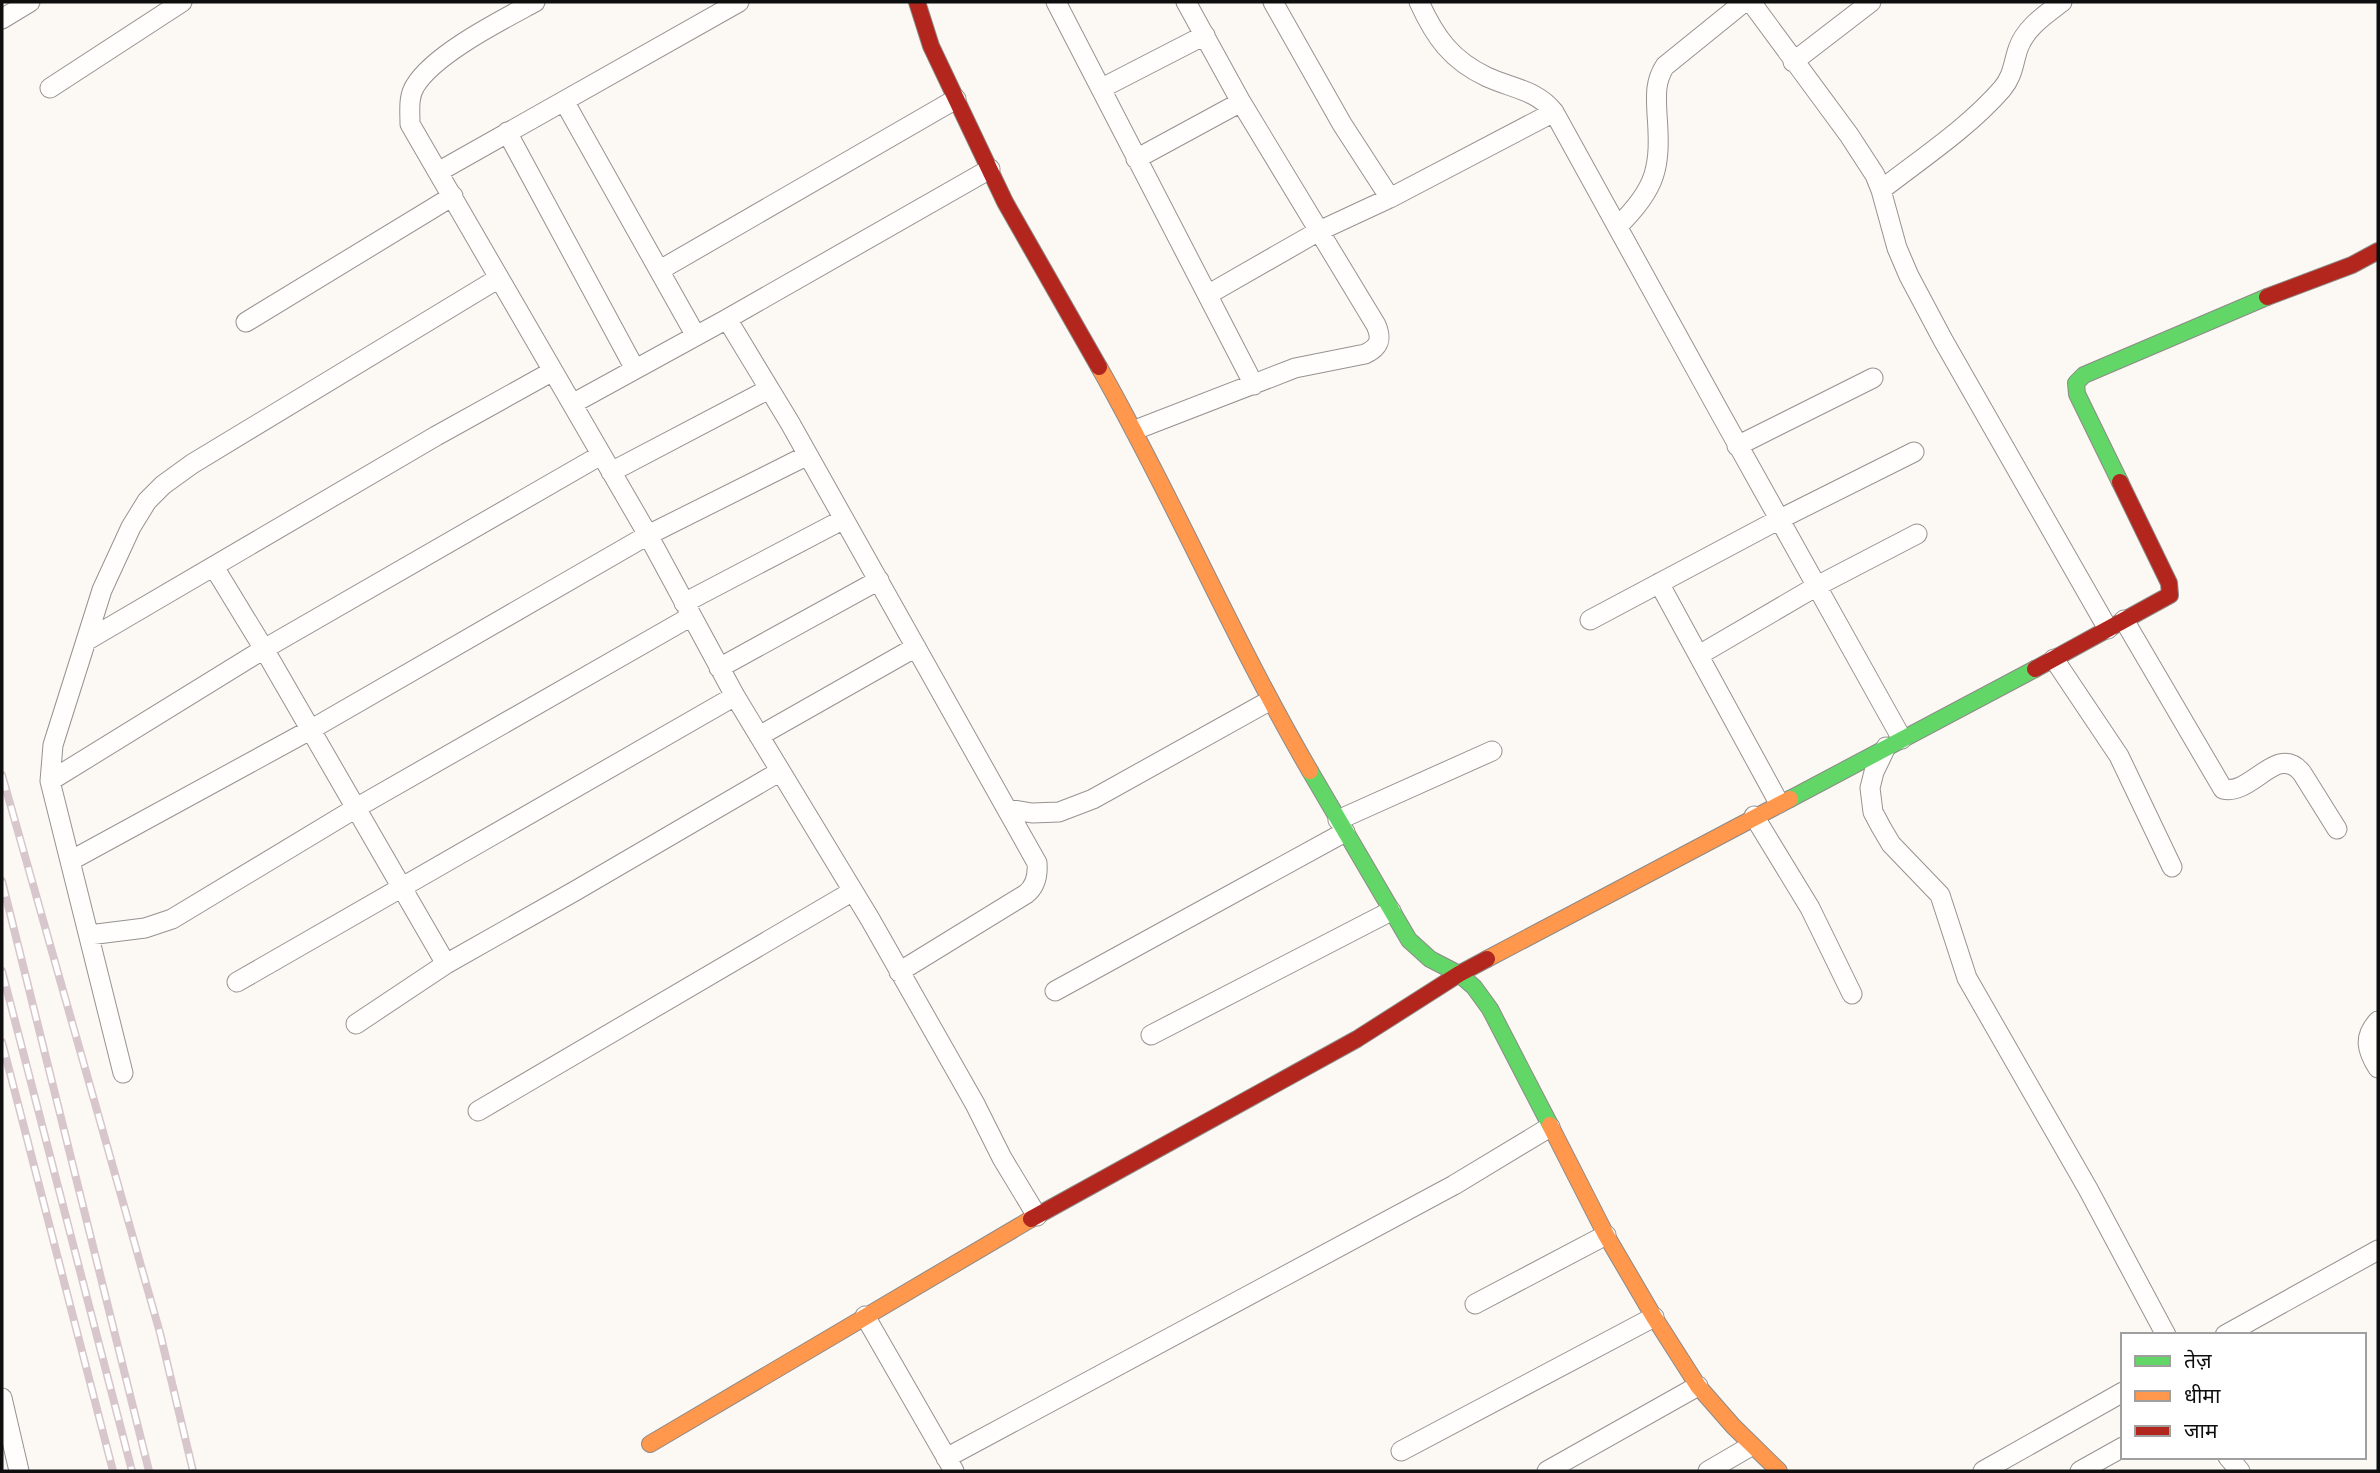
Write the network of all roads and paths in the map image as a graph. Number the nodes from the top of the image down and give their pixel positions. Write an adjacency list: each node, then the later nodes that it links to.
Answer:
1 (30, 2): 14 (street)
2 (182, 2): 17 (street)
3 (535, 2): 26 (street)
4 (739, 2): 20 (street)
5 (917, 2): 19 (street)
6 (1056, 2): 18 (street)
7 (1185, 2): 15 (street)
8 (1273, 2): 29 (street)
9 (1419, 2): 22 (street)
10 (1744, 2): 30 (street)
11 (1751, 2): 16 (street)
12 (1871, 2): 16 (street)
13 (2062, 2): 27 (street)
14 (2, 19)
15 (1205, 35): 18 (street); 21 (street)
16 (1793, 62): 27 (street)
17 (50, 88)
18 (1102, 88): 24 (street)
19 (956, 99): 25 (street); 33 (street)
20 (564, 101): 23 (street); 33 (street)
21 (1241, 102): 24 (street); 31 (street)
22 (1554, 112): 29 (street); 30 (street)
23 (507, 132): 26 (street); 39 (street)
24 (1136, 159): 35 (street)
25 (990, 169): 36 (street); 45 (street)
26 (438, 172): 28 (street)
27 (1881, 190): 61 (street)
28 (453, 197): 34 (street); 37 (street)
29 (1390, 198): 31 (street)
30 (1618, 226): 46 (street)
31 (1319, 231): 35 (street); 42 (street)
32 (2378, 251): 61 (street)
33 (660, 270): 38 (street)
34 (499, 278): 40 (street); 62 (street)
35 (1209, 295): 42 (street)
36 (727, 319): 38 (street); 43 (street)
37 (246, 322)
38 (696, 336): 39 (street)
39 (635, 369): 44 (street)
40 (553, 371): 44 (street); 55 (street)
41 (1873, 378): 46 (street)
42 (1254, 385): 45 (street)
43 (769, 389): 48 (street); 50 (street)
44 (572, 404): 49 (street)
45 (1135, 430): 69 (street)
46 (1737, 446): 52 (street)
47 (1914, 452): 52 (street)
48 (808, 454): 51 (street); 54 (street)
49 (601, 455): 50 (street); 64 (street)
50 (611, 472): 54 (street)
51 (844, 519): 56 (street); 59 (street)
52 (1778, 520): 57 (street); 58 (street)
53 (1917, 534): 58 (street)
54 (648, 536): 59 (street); 70 (street)
55 (214, 566): 62 (street); 64 (street)
56 (879, 580): 63 (street); 67 (street)
57 (1659, 583): 60 (street); 65 (street)
58 (1817, 586): 65 (street); 72 (street)
59 (687, 610): 67 (street); 77 (street)
60 (1590, 620)
61 (2116, 625): 66 (street); 81 (street)
62 (86, 641): 75 (street)
63 (916, 647): 71 (street); 78 (street)
64 (264, 649): 70 (street); 75 (street)
65 (1699, 655): 76 (street)
66 (2054, 659): 72 (street); 83 (street)
67 (719, 668): 68 (street)
68 (735, 696): 71 (street); 84 (street)
69 (1269, 701): 78 (street); 80 (street)
70 (310, 730): 77 (street); 82 (street)
71 (759, 737): 74 (street)
72 (1894, 743): 76 (street); 107 (street)
73 (1492, 751): 80 (street)
74 (779, 772): 85 (street); 88 (street)
75 (50, 781): 82 (street)
76 (1779, 803): 79 (street)
77 (356, 808): 84 (street); 87 (street)
78 (1008, 809): 89 (street)
79 (1754, 816): 90 (street); 93 (street)
80 (1342, 826): 86 (street); 92 (street)
81 (2337, 829)
82 (70, 861): 87 (street)
83 (2172, 867)
84 (401, 887): 88 (street); 91 (street)
85 (853, 891): 89 (street); 99 (street)
86 (1391, 911): 90 (street); 96 (street)
87 (89, 935): 98 (street)
88 (446, 964): 95 (street)
89 (900, 972): 101 (street)
90 (1459, 974): 100 (street); 101 (street)
91 (237, 982)
92 (1055, 991)
93 (1852, 994)
94 (2378, 1021): 97 (street)
95 (356, 1024)
96 (1152, 1035)
97 (2378, 1068)
98 (123, 1073)
99 (478, 1111)
100 (1550, 1127): 102 (street); 116 (street)
101 (1037, 1216): 105 (street)
102 (1606, 1235): 104 (street); 106 (street)
103 (2378, 1250): 108 (street)
104 (1475, 1304)
105 (865, 1316): 112 (street); 116 (street)
106 (1654, 1317): 109 (street); 115 (street)
107 (2165, 1333)
108 (2229, 1333)
109 (1698, 1386): 113 (street); 118 (street)
110 (2121, 1393): 121 (street)
111 (2, 1398): 117 (street)
112 (650, 1444)
113 (1751, 1446): 119 (street); 120 (street)
114 (2121, 1448): 122 (street)
115 (1401, 1451)
116 (950, 1465)
117 (19, 1471)
118 (1547, 1471)
119 (1708, 1471)
120 (1779, 1471)
121 (1983, 1471)
122 (2080, 1471)

